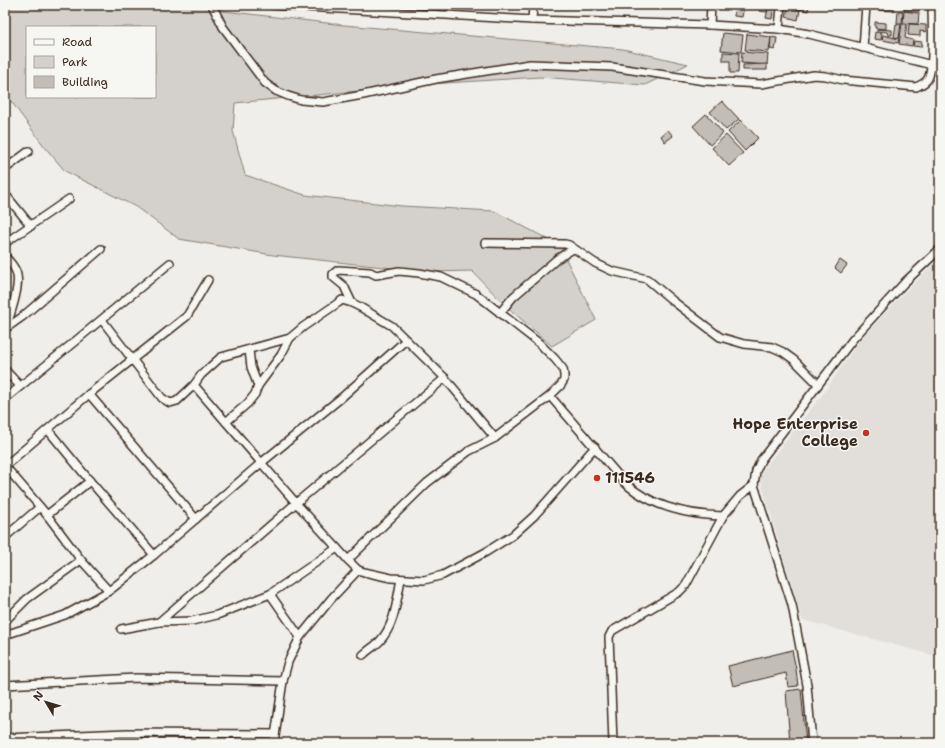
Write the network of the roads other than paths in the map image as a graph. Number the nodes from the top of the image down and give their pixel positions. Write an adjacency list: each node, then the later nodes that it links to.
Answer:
1 (212, 5): 13 (street)
2 (271, 5): 8 (street)
3 (533, 5): 9 (street)
4 (711, 5): 10 (street)
5 (781, 5): 11 (street)
6 (866, 5): 12 (street)
7 (932, 5): 13 (street)
8 (345, 7): 9 (street)
9 (532, 20): 10 (street)
10 (710, 25): 11 (street)
11 (779, 29): 12 (street)
12 (864, 48): 13 (street)
13 (931, 66): 14 (street)
14 (940, 67)
15 (29, 150): 16 (street)
16 (5, 169)
17 (5, 194): 19 (street)
18 (69, 199): 19 (street)
19 (31, 226): 20 (street)
20 (5, 243)
21 (485, 243): 23 (street)
22 (101, 249): 31 (street)
23 (573, 249): 29 (street); 38 (street)
24 (940, 250): 38 (street)
25 (5, 257): 31 (street)
26 (170, 263): 30 (street)
27 (208, 280): 35 (street)
28 (352, 303): 29 (street); 32 (street); 33 (street)
29 (500, 312): 43 (street)
30 (102, 320): 35 (street); 40 (street)
31 (6, 329)
32 (290, 338): 34 (street); 41 (street)
33 (406, 340): 37 (street); 49 (street)
34 (249, 350): 39 (street); 41 (street)
35 (131, 359): 39 (street); 42 (street)
36 (5, 370): 40 (street)
37 (445, 378): 47 (street); 53 (street)
38 (818, 384): 52 (street)
39 (194, 385): 45 (street)
40 (20, 386): 44 (street)
41 (258, 386): 45 (street)
42 (89, 394): 46 (street); 57 (street)
43 (550, 396): 47 (street); 48 (street)
44 (5, 399)
45 (226, 422): 49 (street)
46 (48, 430): 50 (street); 51 (street)
47 (495, 438): 62 (street)
48 (595, 447): 56 (street); 64 (street)
49 (261, 463): 53 (street); 57 (street)
50 (5, 466): 54 (street)
51 (90, 481): 55 (street); 60 (street)
52 (754, 485): 56 (street); 79 (street)
53 (296, 503): 59 (street); 68 (street)
54 (40, 507): 55 (street); 58 (street)
55 (47, 516): 61 (street)
56 (723, 516): 78 (street)
57 (196, 519): 60 (street)
58 (5, 537)
59 (337, 548): 62 (street); 66 (street)
60 (154, 555): 65 (street)
61 (81, 560): 65 (street); 67 (street)
62 (348, 560): 63 (street)
63 (358, 570): 64 (street); 71 (street)
64 (401, 579): 72 (street)
65 (110, 591): 70 (street)
66 (270, 594): 68 (street); 71 (street)
67 (5, 621)
68 (159, 622): 69 (street)
69 (121, 629)
70 (5, 634)
71 (300, 637): 73 (street)
72 (363, 655)
73 (283, 681): 74 (street); 75 (street)
74 (5, 685)
75 (275, 734): 76 (street); 77 (street)
76 (5, 738)
77 (274, 743)
78 (613, 743)
79 (812, 743)

